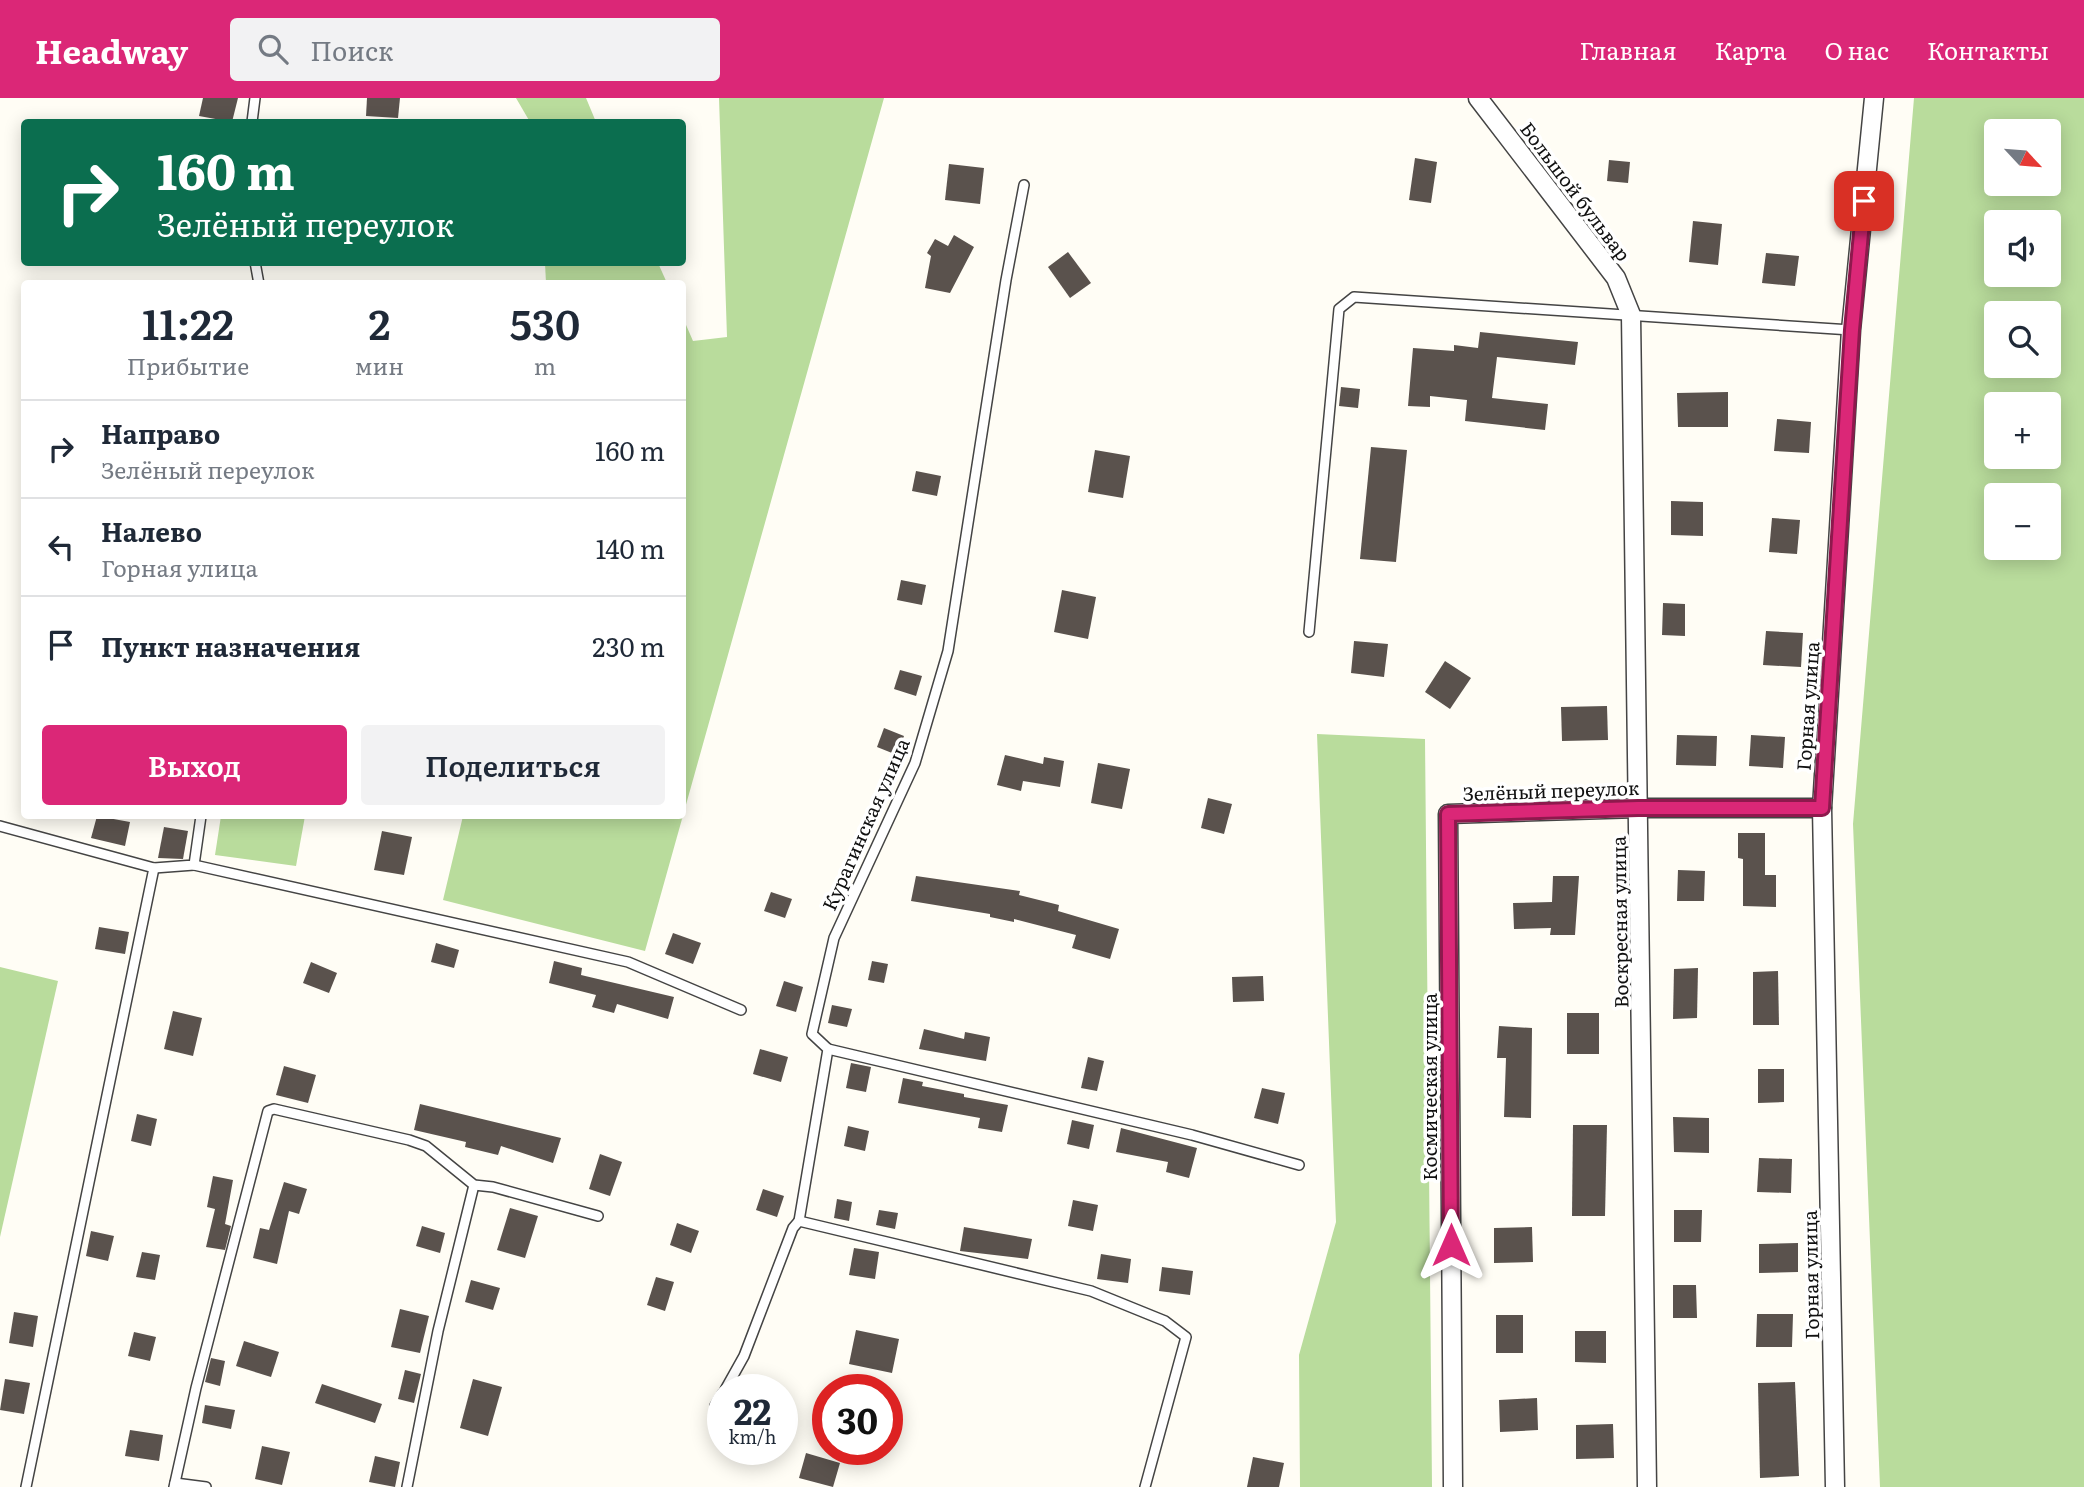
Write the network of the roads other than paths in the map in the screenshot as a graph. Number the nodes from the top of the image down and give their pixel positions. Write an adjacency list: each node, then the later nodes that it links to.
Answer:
1 (255, 98): 4 (lane)
2 (1478, 98): 6 (street, Большой бульвар)
3 (1874, 98): 7 (street, Горная улица)
4 (252, 119)
5 (1024, 185): 17 (lane, Курагинская улица)
6 (1631, 315): 7 (lane); 8 (lane); 9 (street, Воскресная улица)
7 (1852, 330): 10 (street, Горная улица)
8 (1309, 632)
9 (1638, 808): 10 (street, Зелёный переулок); 11 (street, Зелёный переулок); 29 (street, Воскресная улица)
10 (1822, 808): 30 (street, Горная улица)
11 (1448, 814): 28 (street, Космическая улица)
12 (201, 819): 14 (lane)
13 (0, 826): 15 (lane)
14 (194, 865): 15 (lane); 16 (lane)
15 (154, 868): 24 (lane)
16 (741, 1010)
17 (828, 1049): 18 (lane); 21 (lane)
18 (1300, 1165)
19 (474, 1185): 20 (lane); 23 (lane); 26 (lane)
20 (597, 1216)
21 (799, 1221): 22 (lane); 27 (lane)
22 (734, 1374)
23 (175, 1485): 25 (lane)
24 (26, 1487)
25 (206, 1487)
26 (407, 1487)
27 (1145, 1487)
28 (1453, 1487)
29 (1647, 1487)
30 (1835, 1487)

